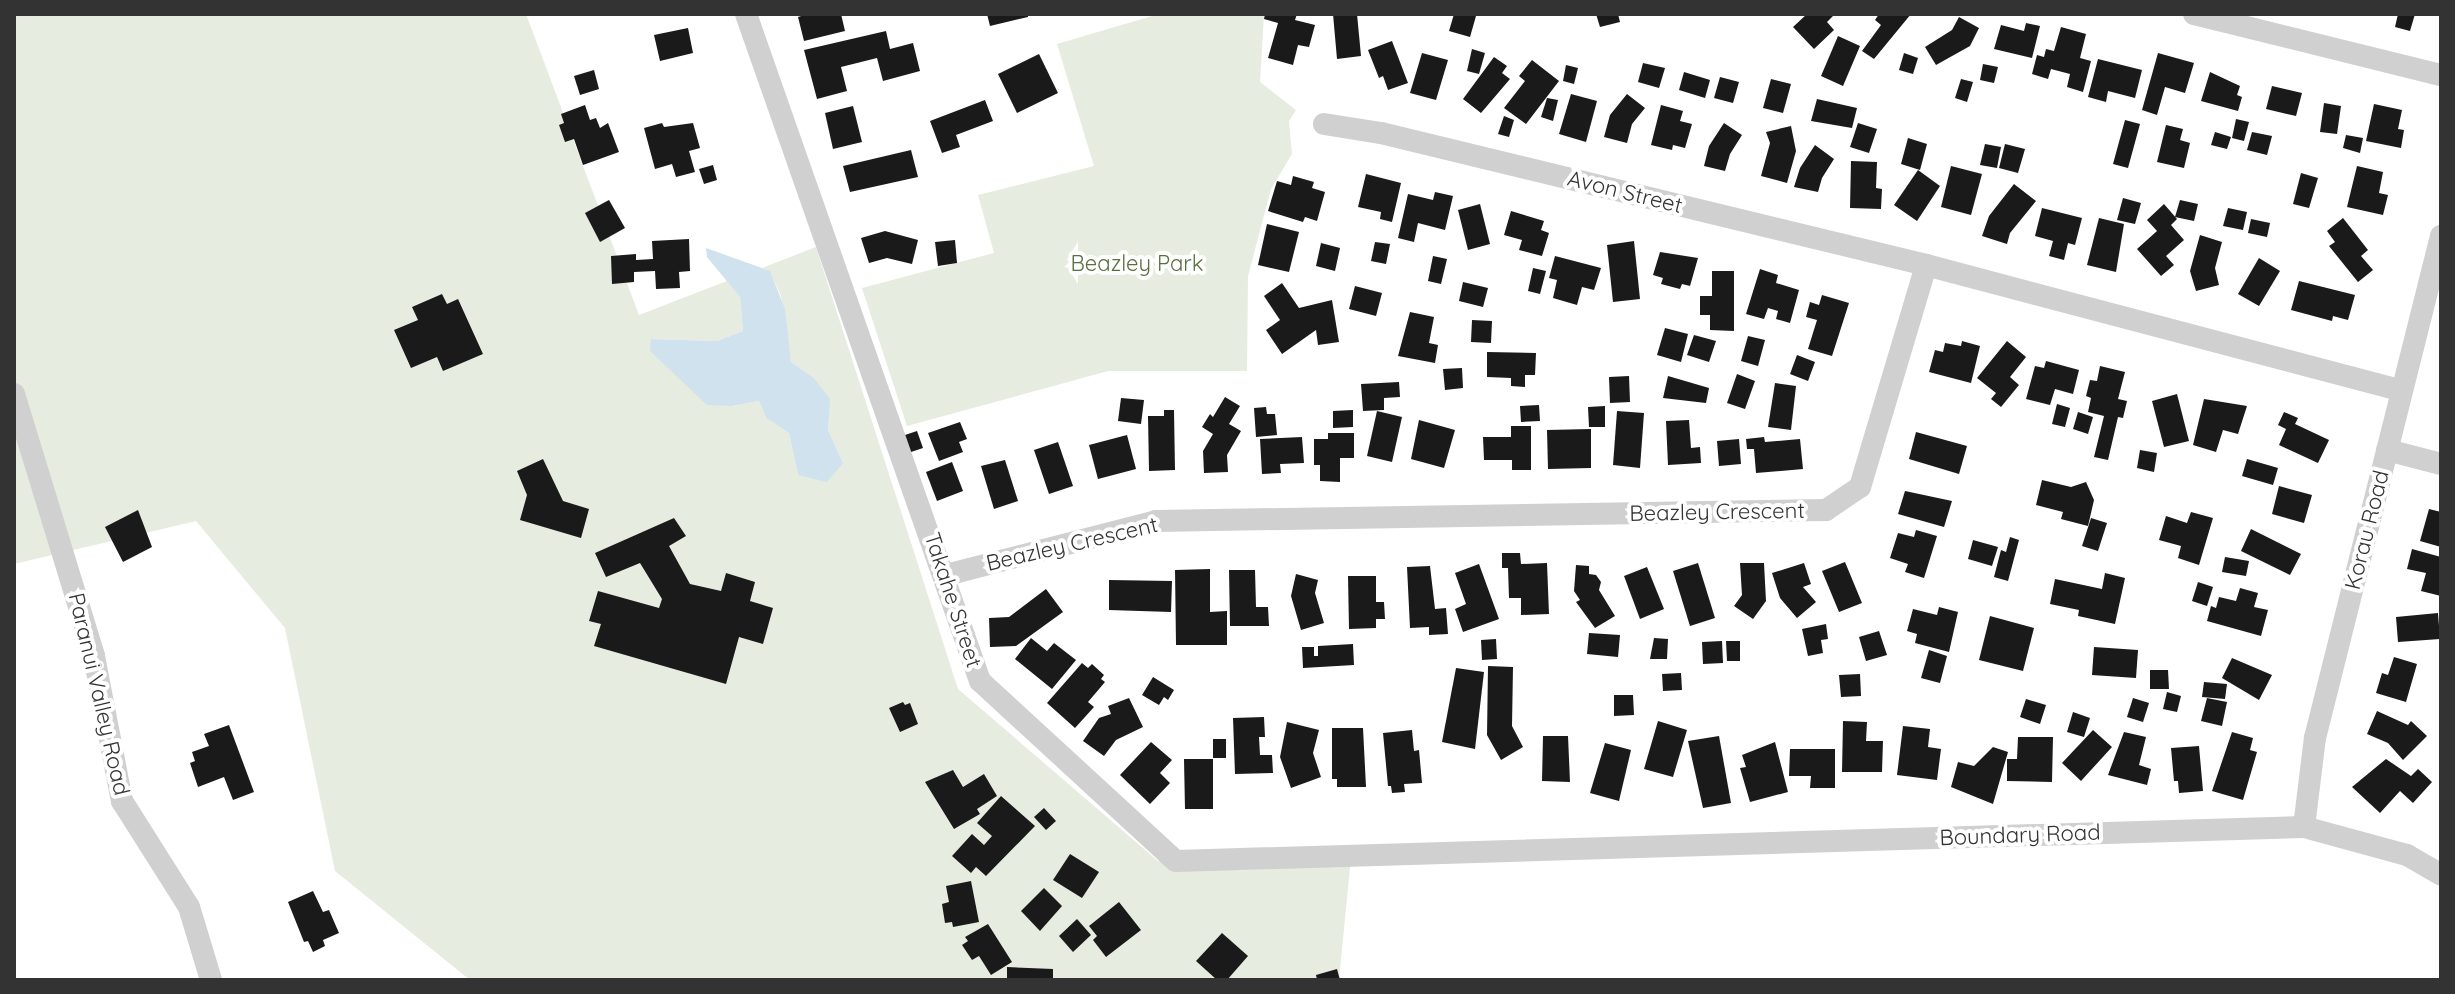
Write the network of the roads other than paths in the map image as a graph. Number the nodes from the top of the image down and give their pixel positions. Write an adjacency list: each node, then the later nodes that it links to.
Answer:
1 (746, 14): 11 (street, Takahe Street)
2 (2194, 14): 3 (street)
3 (2441, 75)
4 (1324, 124): 6 (street, Avon Street)
5 (2441, 236): 7 (street, Korau Road)
6 (1926, 265): 7 (street); 11 (street, Beazley Crescent)
7 (2402, 391): 9 (street, Korau Road)
8 (14, 394): 15 (street, Paranui Valley Road)
9 (2387, 450): 10 (street); 12 (street, Korau Road)
10 (2441, 464)
11 (946, 575): 13 (street, Takahe Street)
12 (2304, 827): 13 (street, Boundary Road); 14 (street, Boundary Road)
13 (1589, 847)
14 (2441, 875)
15 (211, 980)

